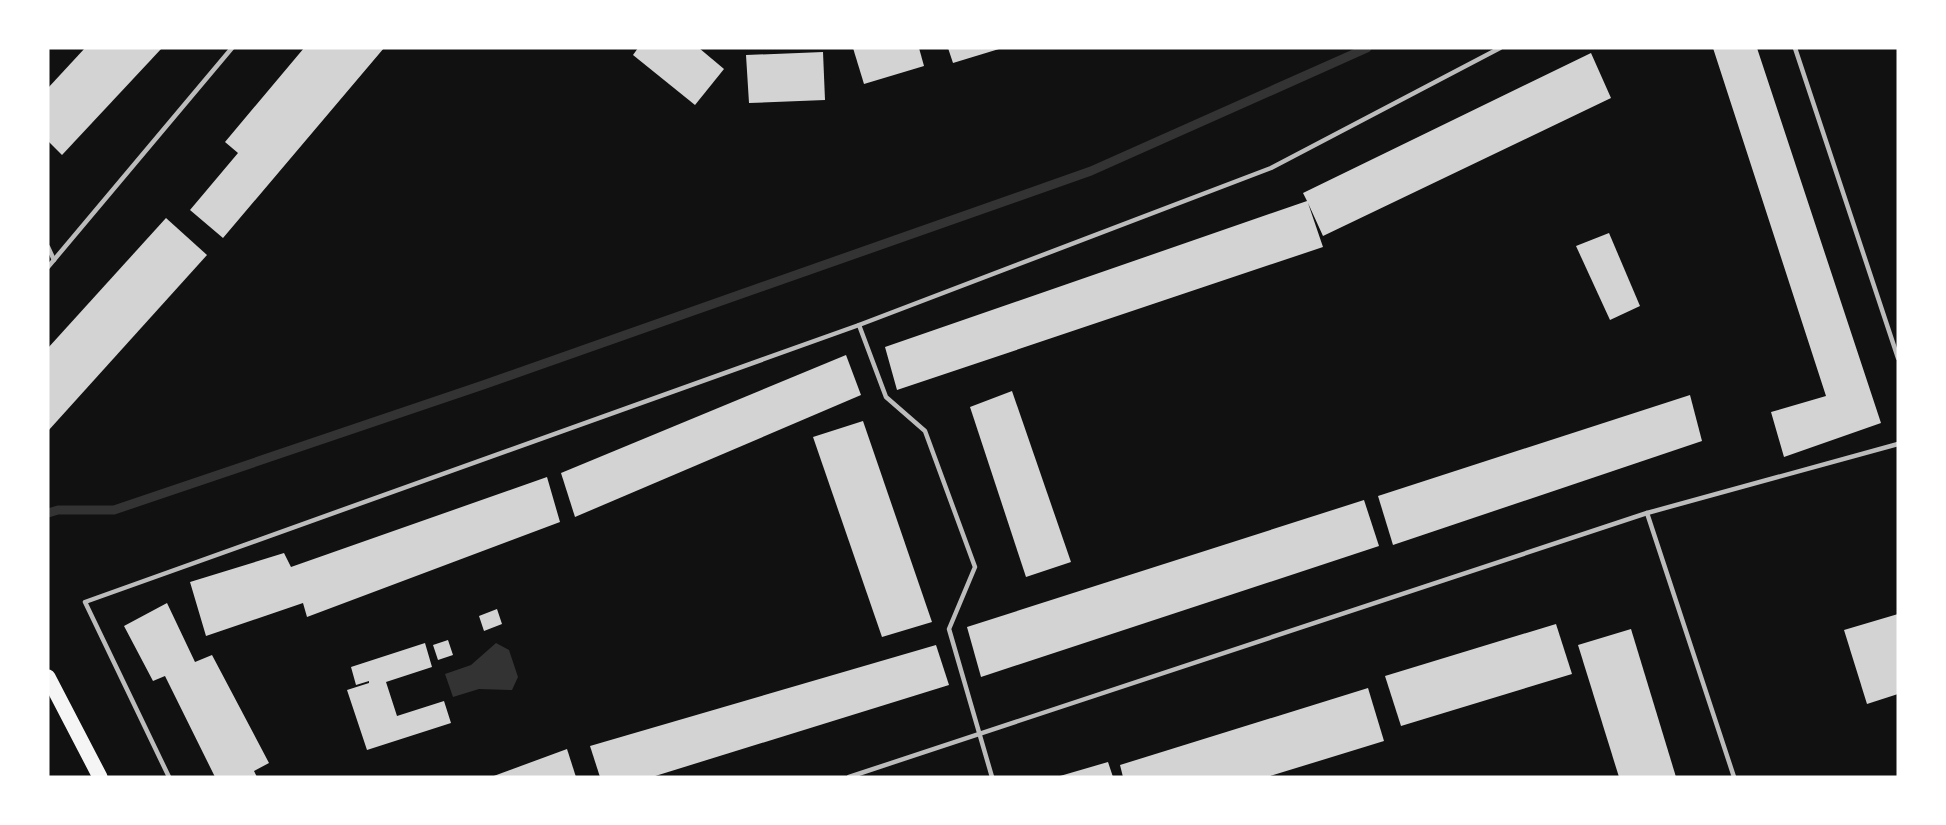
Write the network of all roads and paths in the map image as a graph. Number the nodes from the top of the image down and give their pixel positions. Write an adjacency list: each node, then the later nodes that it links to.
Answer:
1 (232, 48): 5 (lane)
2 (1500, 48): 7 (lane)
3 (1795, 48): 8 (lane)
4 (48, 247): 5 (lane)
5 (54, 260): 6 (lane)
6 (48, 267)
7 (859, 324): 12 (lane); 14 (lane)
8 (1898, 358)
9 (1898, 444): 10 (lane)
10 (1647, 513): 12 (lane); 17 (lane)
11 (48, 677): 13 (main road)
12 (979, 736): 15 (lane); 16 (lane)
13 (100, 777)
14 (168, 777)
15 (849, 777)
16 (992, 777)
17 (1734, 777)

